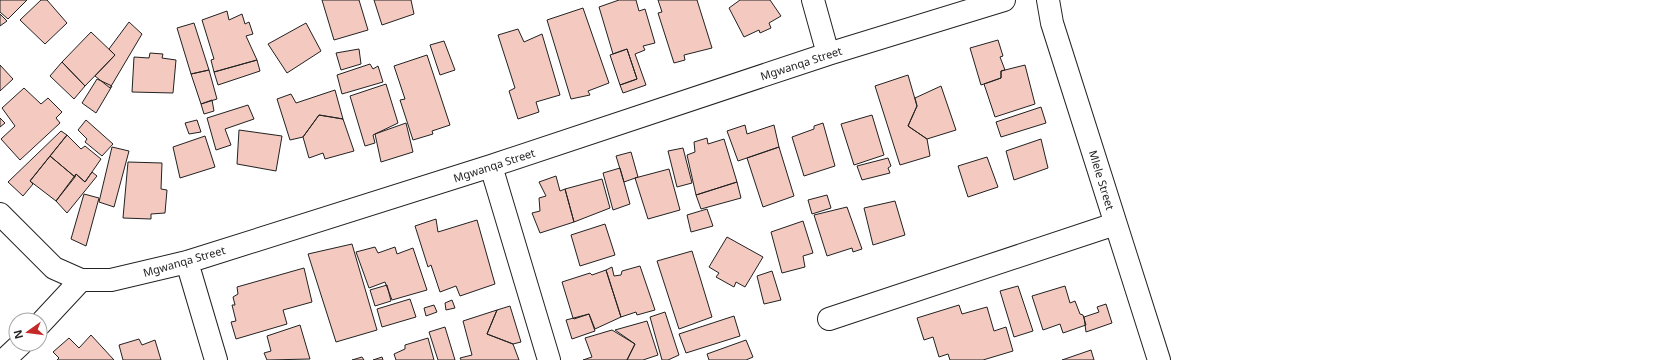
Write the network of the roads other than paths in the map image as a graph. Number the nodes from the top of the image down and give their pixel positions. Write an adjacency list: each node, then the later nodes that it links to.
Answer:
1 (813, 0): 4 (street)
2 (1004, 0): 4 (street, Mgwanqa Street)
3 (1048, 0): 7 (street, Mlele Street)
4 (828, 54): 5 (street, Mgwanqa Street)
5 (491, 166): 8 (street, Mgwanqa Street); 15 (street)
6 (0, 214): 9 (street, Mgwanqa Street)
7 (1115, 224): 11 (street); 16 (street, Mlele Street)
8 (188, 262): 9 (street, Mgwanqa Street); 14 (street)
9 (81, 280): 10 (street)
10 (48, 315)
11 (829, 318)
12 (12, 352): 13 (street)
13 (4, 360)
14 (216, 360)
15 (549, 360)
16 (1159, 360)

